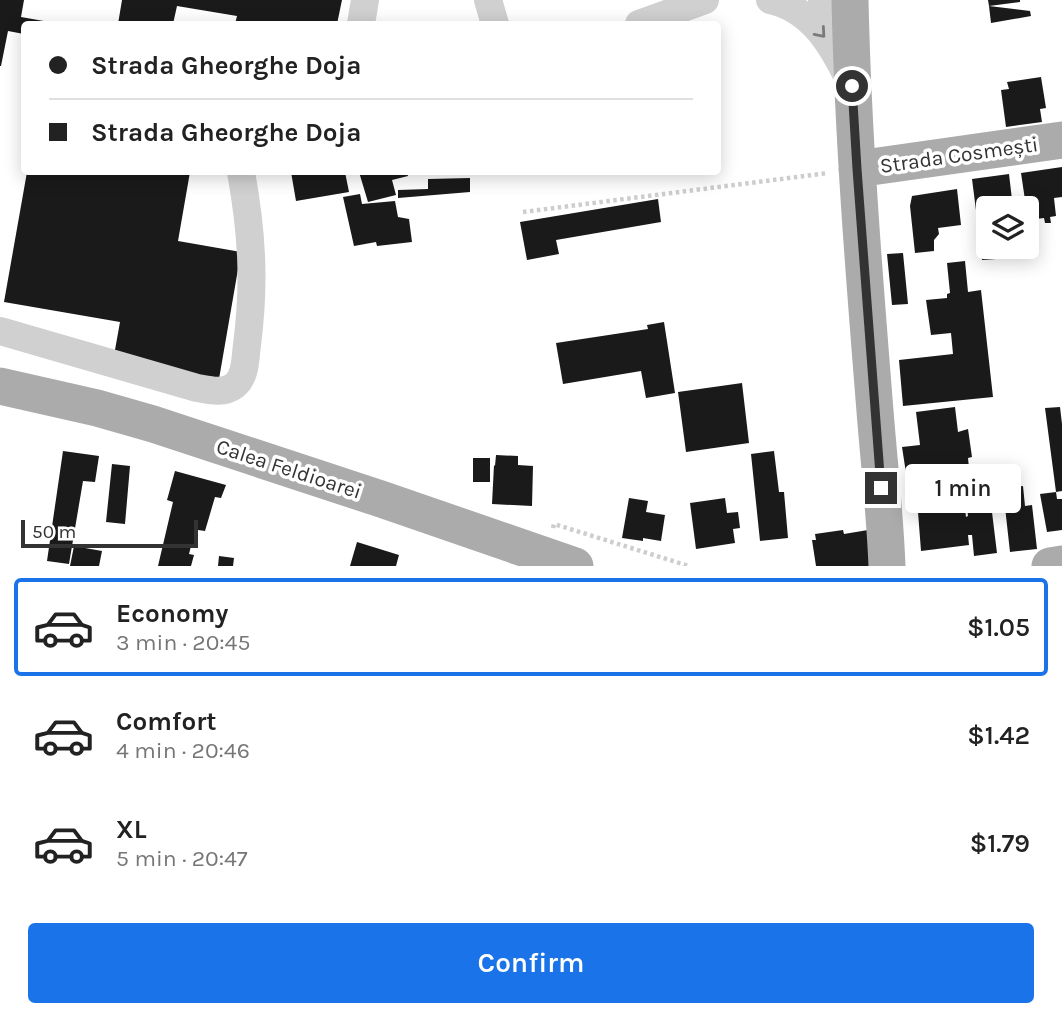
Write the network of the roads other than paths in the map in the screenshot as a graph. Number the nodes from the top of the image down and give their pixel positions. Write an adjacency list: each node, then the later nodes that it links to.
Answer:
1 (365, 0): 7 (street)
2 (488, 0): 8 (street)
3 (705, 0): 9 (street)
4 (770, 0): 10 (street, one-way to 10)
5 (822, 0): 6 (street)
6 (850, 15): 10 (main road)
7 (362, 21)
8 (494, 21)
9 (647, 21)
10 (852, 86): 12 (main road)
11 (1062, 140): 12 (main road, Strada Cosmești)
12 (857, 169): 18 (main road)
13 (242, 175): 14 (street)
14 (0, 331)
15 (0, 386): 16 (main road, Calea Feldioarei)
16 (559, 560)
17 (1062, 564): 19 (main road)
18 (887, 565)
19 (1050, 565)

